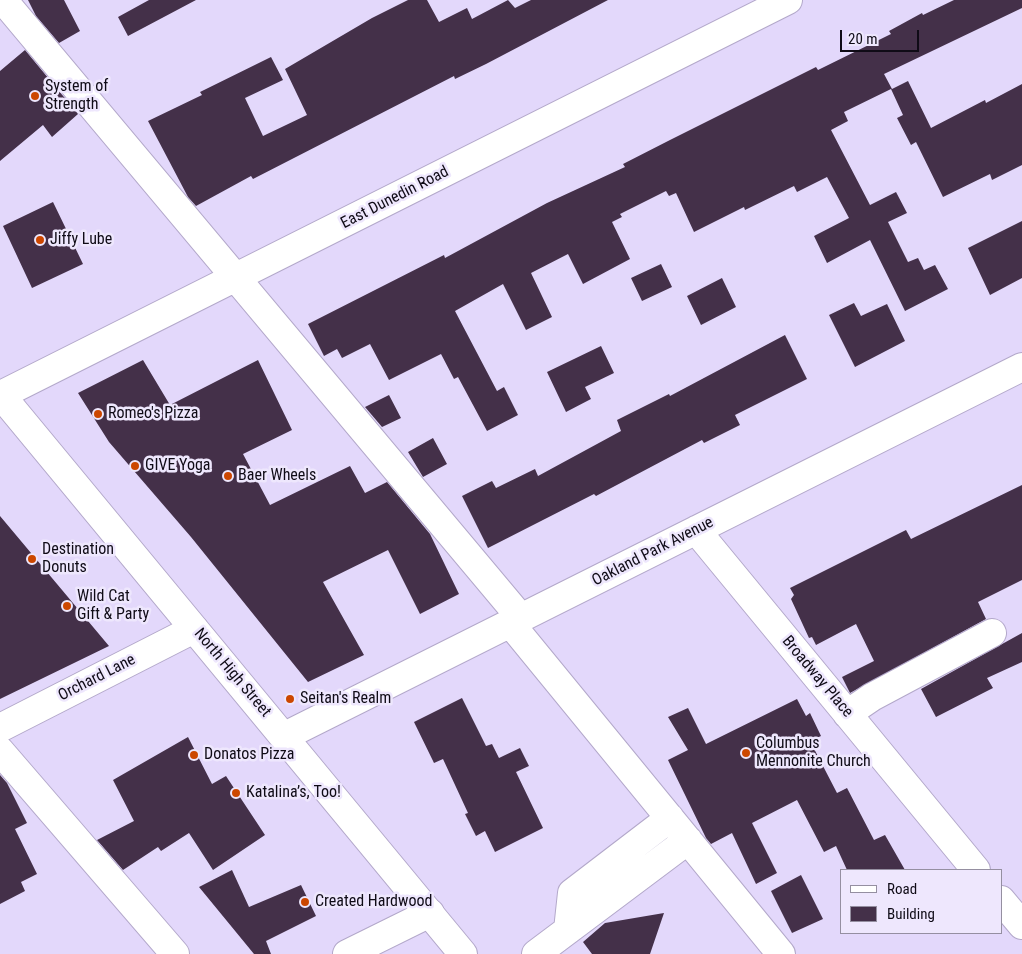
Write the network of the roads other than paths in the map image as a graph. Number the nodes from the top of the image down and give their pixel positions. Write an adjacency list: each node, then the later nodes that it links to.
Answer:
1 (3, 0): 3 (street)
2 (788, 0): 3 (street, East Dunedin Road)
3 (235, 278): 5 (street, East Dunedin Road); 7 (street)
4 (1022, 367): 6 (street, Oakland Park Avenue)
5 (0, 394): 8 (street, North High Street)
6 (696, 530): 7 (street, Oakland Park Avenue); 10 (street, Broadway Place)
7 (515, 621): 12 (street, Oakland Park Avenue); 14 (street)
8 (194, 629): 11 (street, Orchard Lane); 12 (street, North High Street)
9 (992, 633): 10 (street)
10 (847, 714): 16 (street, Broadway Place)
11 (0, 728)
12 (284, 736): 18 (street, North High Street)
13 (0, 751): 21 (street)
14 (670, 818): 15 (street); 20 (street)
15 (688, 840): 20 (street); 25 (street)
16 (975, 869)
17 (1002, 901): 19 (street)
18 (430, 913): 22 (street); 23 (street, North High Street)
19 (1022, 926)
20 (568, 930): 24 (street)
21 (175, 954)
22 (347, 954)
23 (463, 954)
24 (536, 954)
25 (781, 954)

